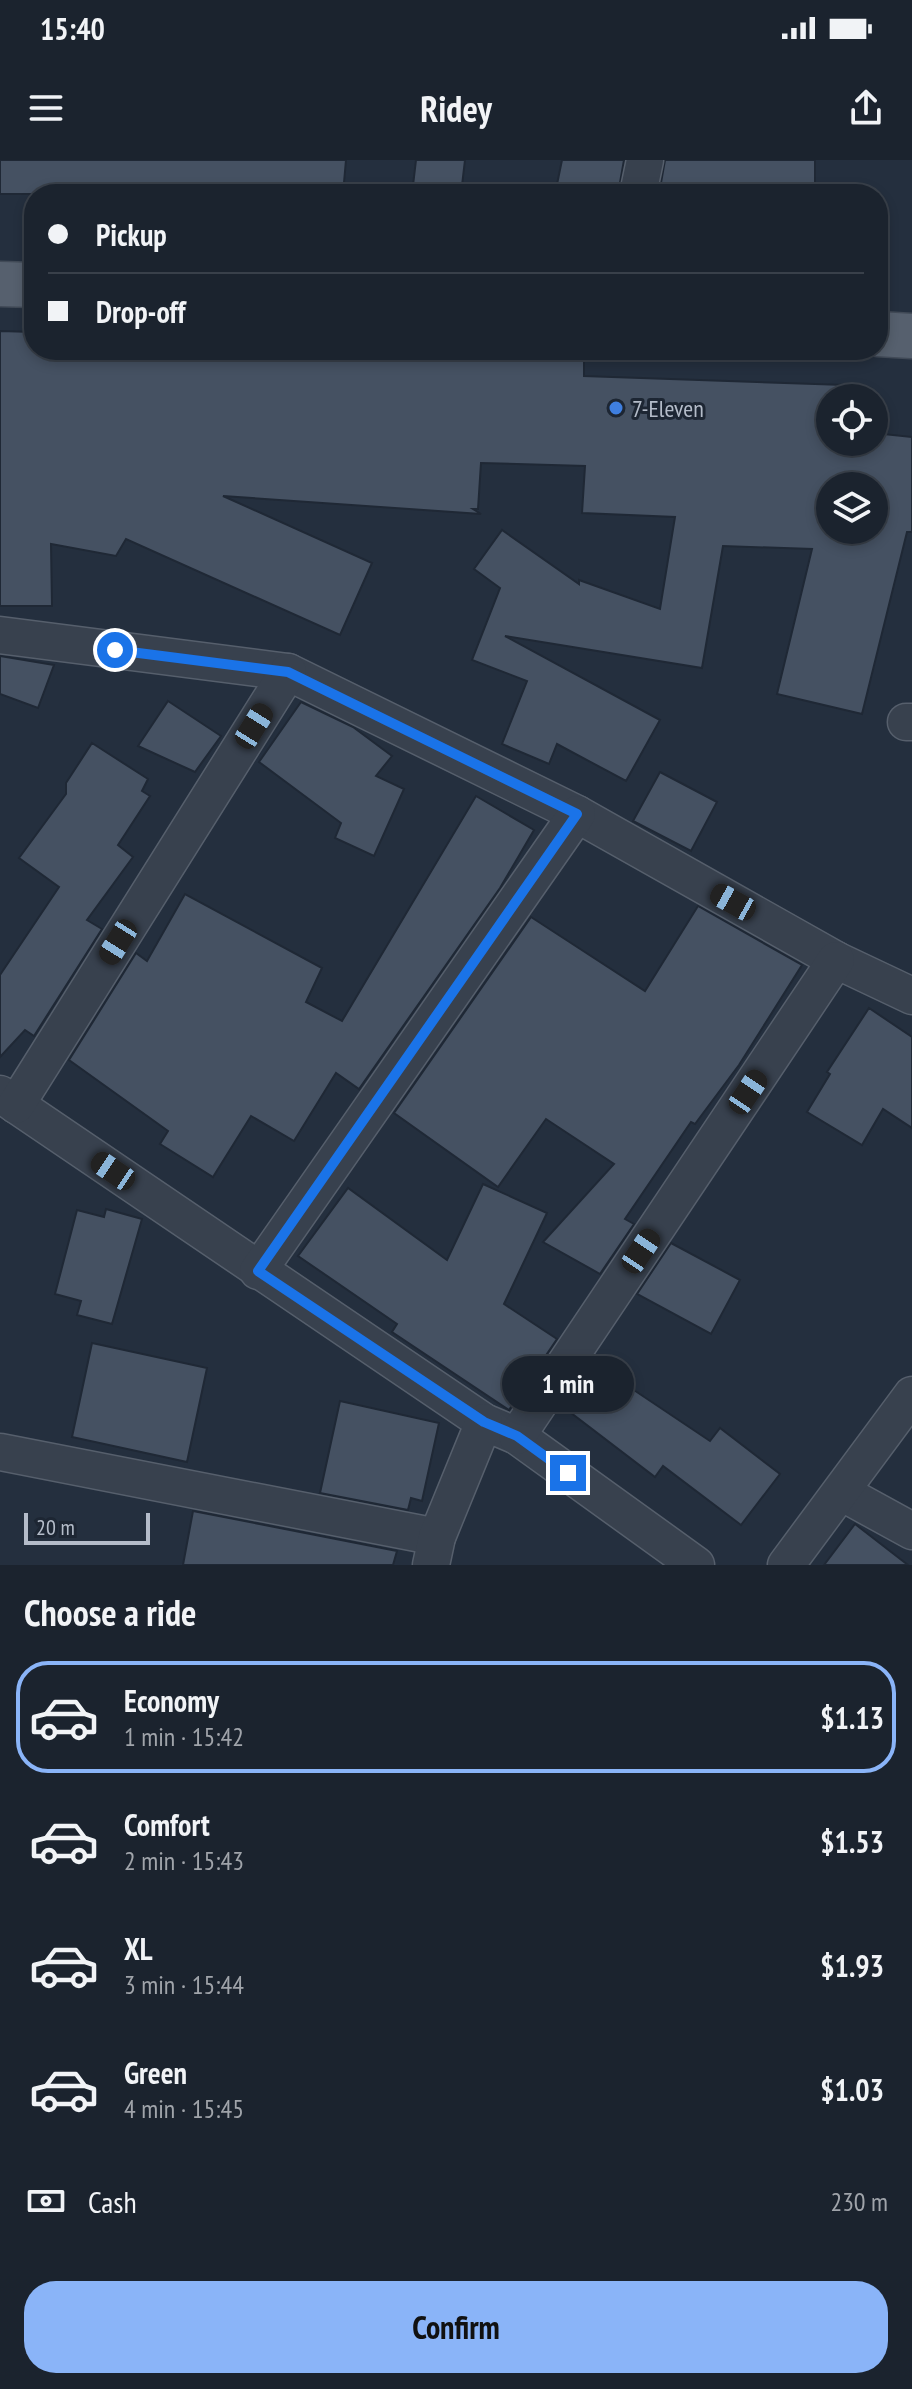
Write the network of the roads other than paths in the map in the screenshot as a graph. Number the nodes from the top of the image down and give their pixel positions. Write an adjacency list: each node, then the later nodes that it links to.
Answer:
1 (645, 160): 2 (street)
2 (640, 184)
3 (0, 284): 4 (main road)
4 (24, 285)
5 (888, 335): 6 (main road)
6 (912, 336)
7 (0, 635): 8 (street)
8 (288, 672): 9 (street); 12 (street)
9 (577, 814): 10 (street); 13 (street)
10 (836, 960): 11 (street); 16 (street)
11 (912, 996)
12 (8, 1099): 13 (street)
13 (258, 1271): 15 (street)
14 (912, 1395): 18 (street)
15 (484, 1422): 16 (street); 20 (street)
16 (517, 1436): 21 (street)
17 (0, 1452): 20 (street)
18 (841, 1492): 19 (street); 22 (street)
19 (912, 1531)
20 (434, 1551)
21 (696, 1565)
22 (786, 1565)

